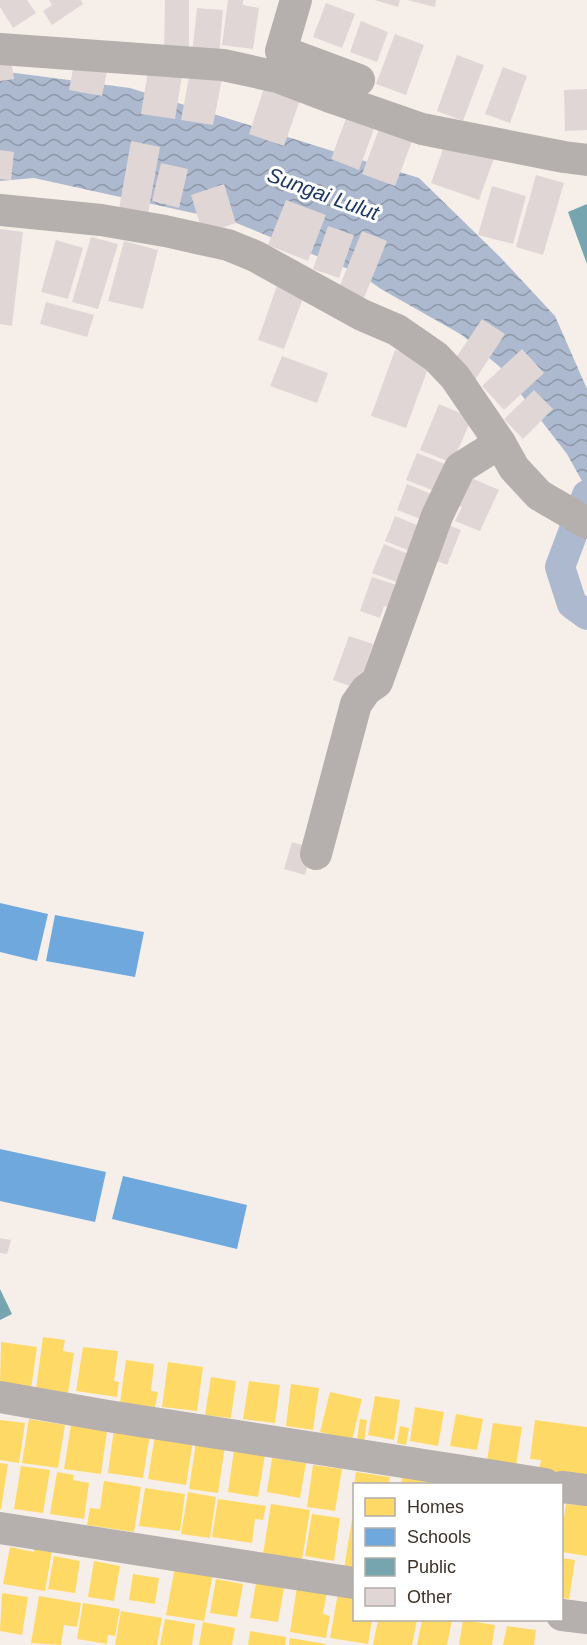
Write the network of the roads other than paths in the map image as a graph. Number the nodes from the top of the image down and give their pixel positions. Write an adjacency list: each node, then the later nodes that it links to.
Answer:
1 (296, 0): 3 (street)
2 (0, 49): 4 (street)
3 (359, 80)
4 (587, 159)
5 (0, 210): 6 (street)
6 (500, 443): 7 (street); 8 (street)
7 (587, 523)
8 (316, 854)
9 (0, 1397): 10 (street)
10 (532, 1483)
11 (563, 1487): 12 (street)
12 (587, 1490)
13 (0, 1528): 14 (street)
14 (353, 1583)
15 (563, 1615): 16 (street)
16 (587, 1618)

